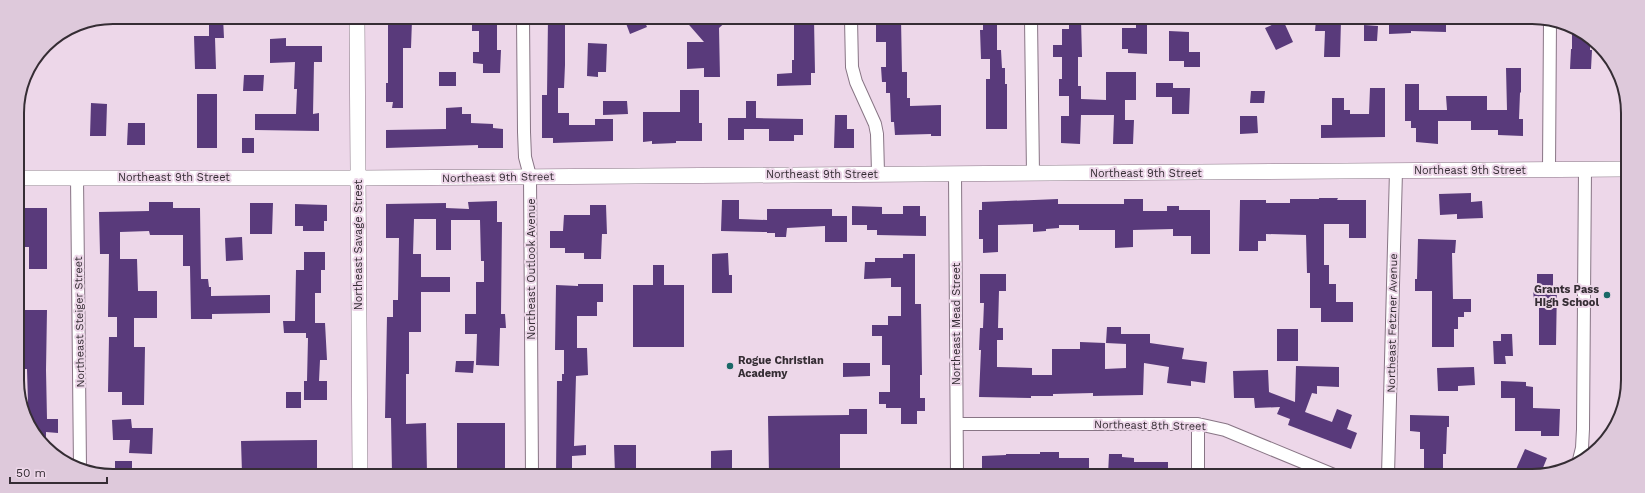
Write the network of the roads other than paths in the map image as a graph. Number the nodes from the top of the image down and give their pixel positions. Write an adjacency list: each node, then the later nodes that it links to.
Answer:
1 (357, 24): 16 (street, Northeast Savage Street)
2 (523, 24): 13 (street, Northeast Outlook Avenue)
3 (851, 24): 10 (street)
4 (1031, 24): 12 (street)
5 (1550, 26): 8 (street)
6 (1586, 169): 7 (street, Northeast 9th Street); 8 (street, Northeast 9th Street); 19 (street)
7 (1621, 169)
8 (1549, 170): 9 (street, Northeast 9th Street)
9 (1396, 171): 12 (street, Northeast 9th Street); 26 (street, Northeast Fetzner Avenue)
10 (878, 173): 11 (street, Northeast 9th Street); 13 (street, Northeast 9th Street)
11 (956, 174): 12 (street, Northeast 9th Street); 17 (street, Northeast Mead Street)
12 (1033, 174)
13 (530, 176): 16 (street, Northeast 9th Street); 22 (street, Northeast Outlook Avenue)
14 (77, 177): 15 (street, Northeast 9th Street); 16 (street, Northeast 9th Street); 20 (street, Northeast Steiger Street)
15 (24, 178)
16 (358, 178): 21 (street, Northeast Savage Street)
17 (957, 424): 18 (street, Northeast 8th Street); 23 (street, Northeast Mead Street)
18 (1198, 424): 24 (street); 25 (street, Northeast 8th Street)
19 (1580, 454)
20 (80, 462)
21 (360, 469)
22 (532, 469)
23 (957, 469)
24 (1198, 469)
25 (1319, 469)
26 (1388, 469)

